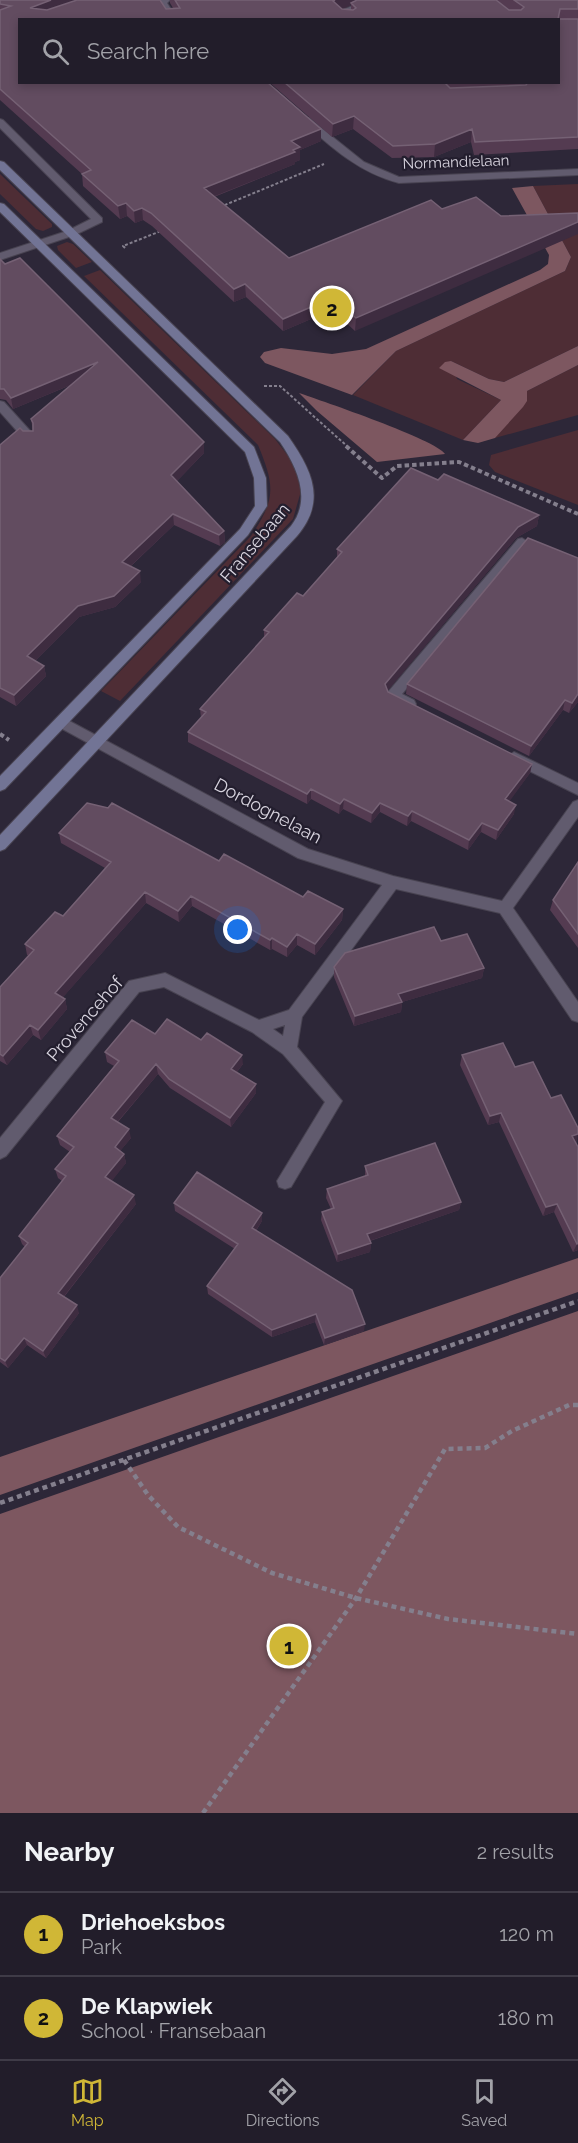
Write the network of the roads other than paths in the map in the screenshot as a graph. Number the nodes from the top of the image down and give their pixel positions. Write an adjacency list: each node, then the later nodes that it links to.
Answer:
1 (165, 0): 3 (street)
2 (376, 0): 4 (street)
3 (173, 18)
4 (346, 18)
5 (295, 111): 8 (street, Normandielaan)
6 (0, 122): 10 (street)
7 (0, 164): 10 (street, Fransebaan)
8 (578, 172)
9 (0, 206): 11 (street, Fransebaan)
10 (71, 233): 11 (street); 18 (street, Fransebaan)
11 (37, 243): 12 (street); 17 (street, Fransebaan)
12 (0, 257)
13 (0, 405): 14 (street)
14 (29, 437)
15 (522, 542): 16 (street)
16 (424, 711)
17 (62, 722): 18 (street, Dordognelaan); 20 (street, Fransebaan)
18 (99, 741): 23 (street, Fransebaan); 24 (street, Dordognelaan)
19 (506, 753): 21 (street)
20 (0, 785)
21 (578, 789)
22 (578, 806): 25 (street)
23 (0, 845)
24 (393, 882): 25 (street, Dordognelaan); 26 (street)
25 (505, 908): 27 (street)
26 (294, 1015): 28 (street); 29 (street)
27 (578, 1015)
28 (258, 1027): 29 (street, Provencehof); 30 (street, Provencehof)
29 (289, 1049): 31 (street, Provencehof)
30 (0, 1151)
31 (285, 1181)

